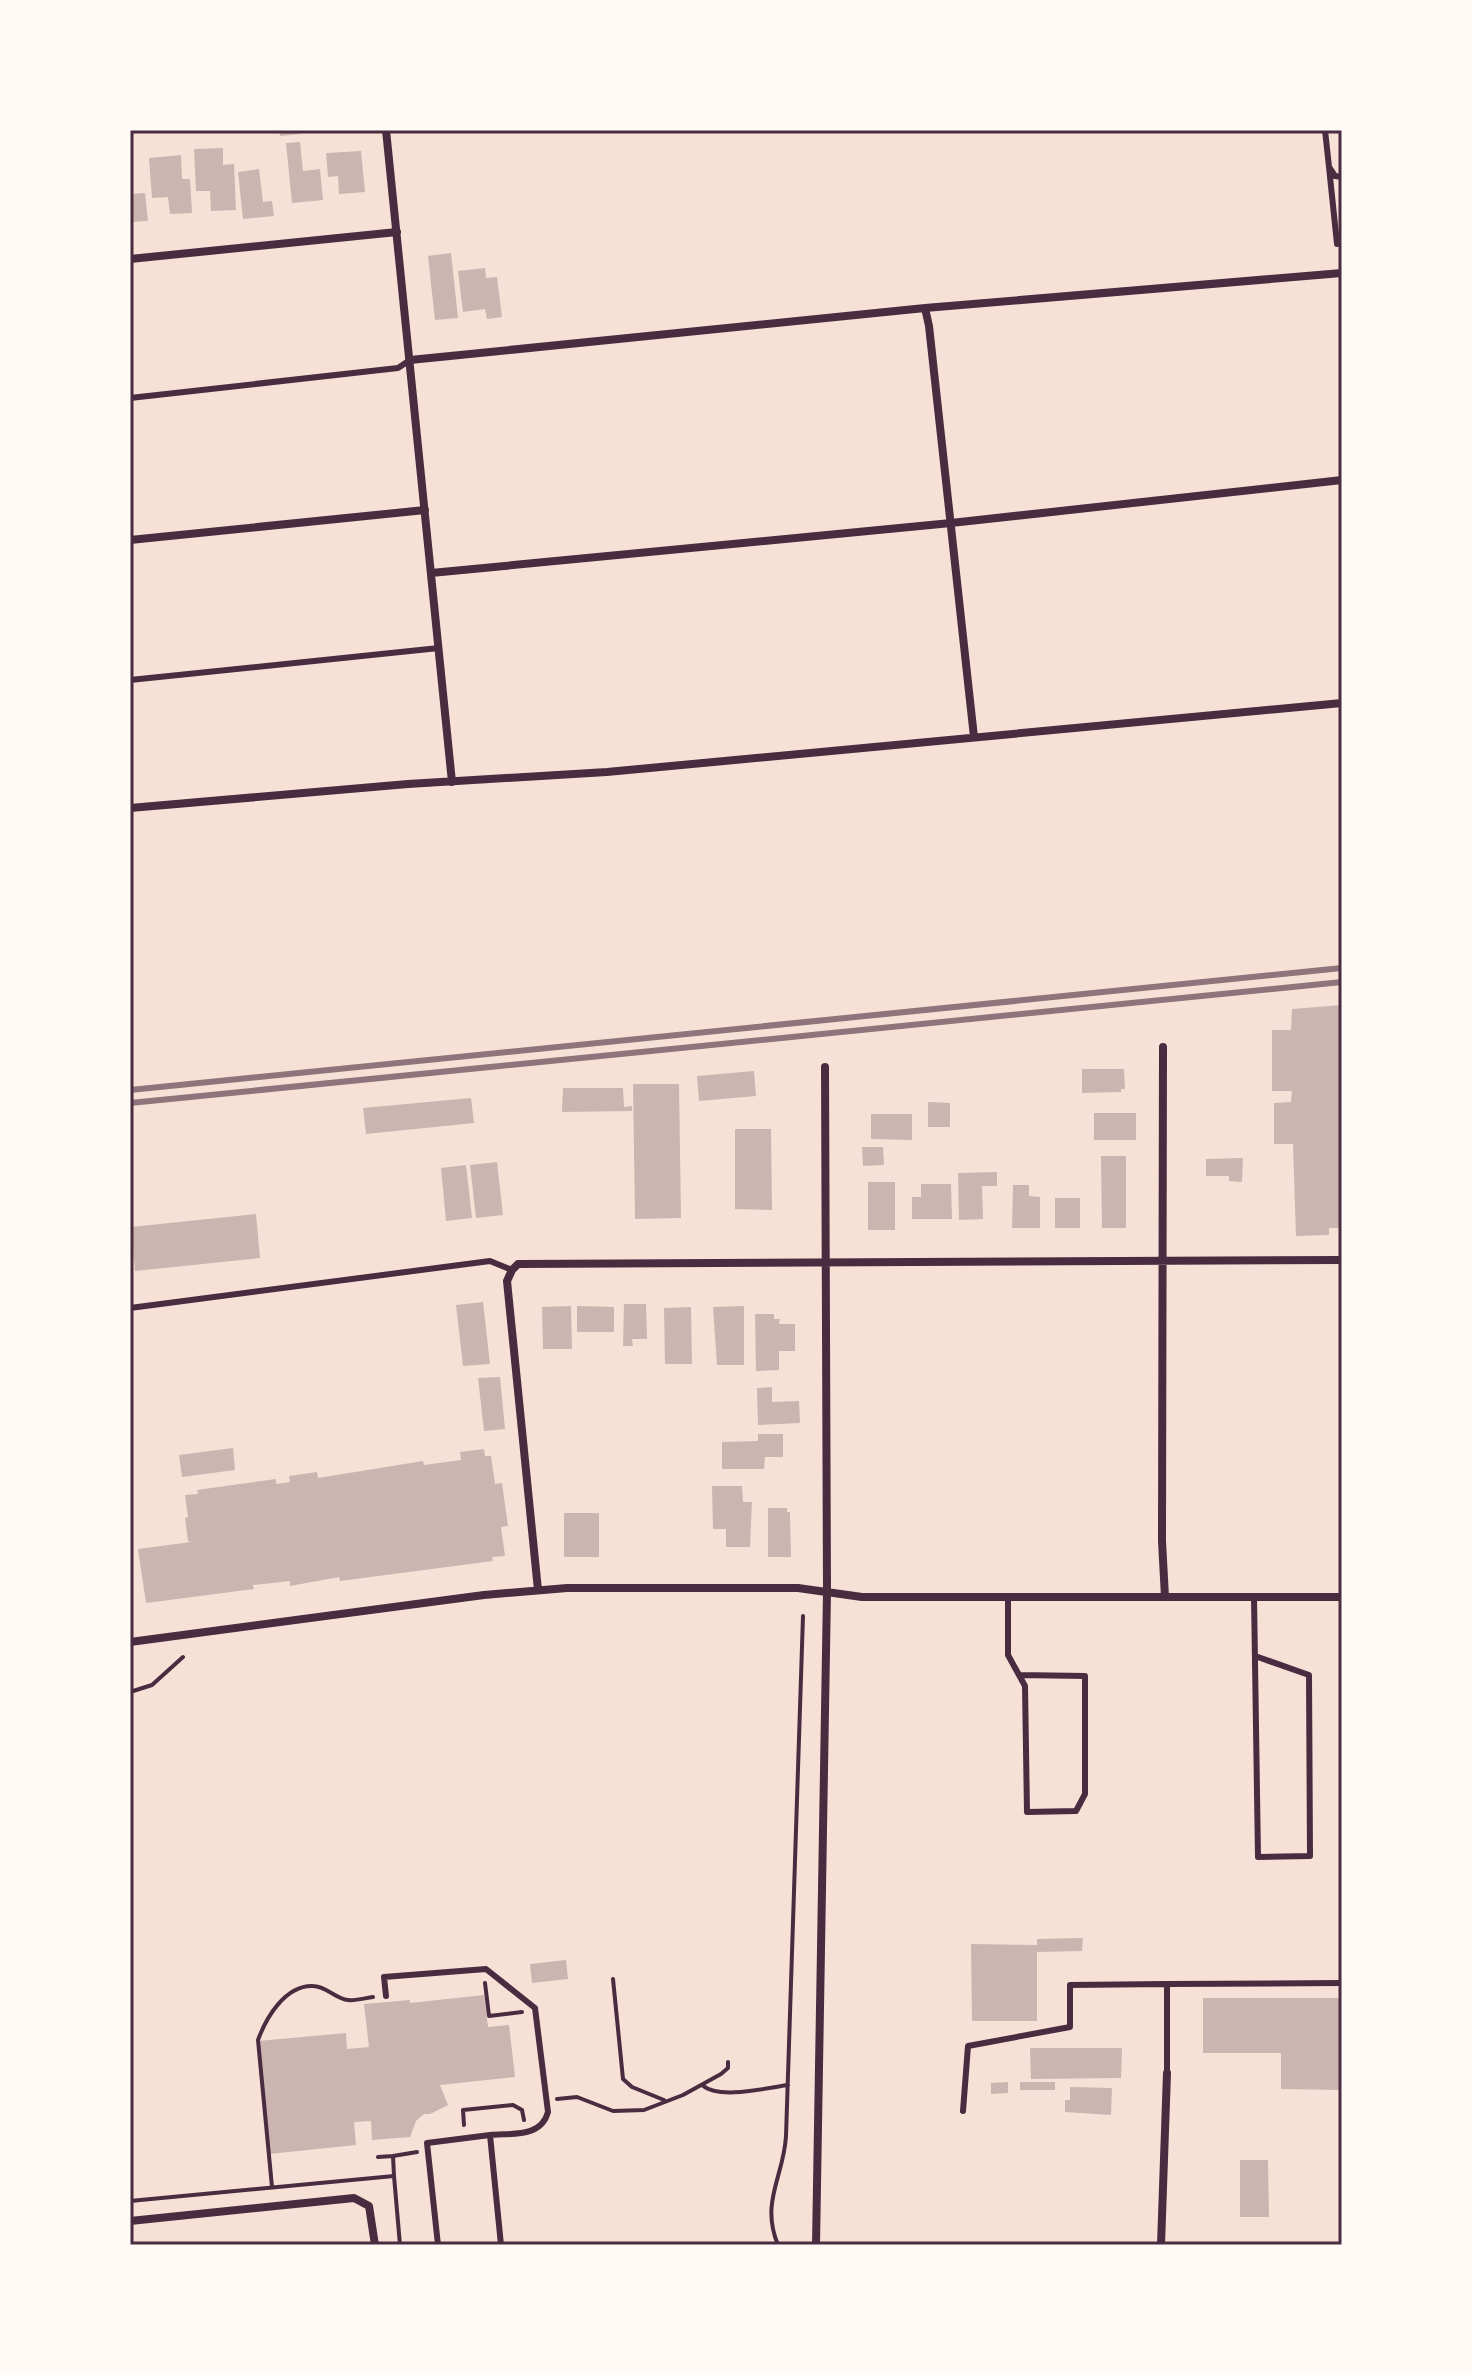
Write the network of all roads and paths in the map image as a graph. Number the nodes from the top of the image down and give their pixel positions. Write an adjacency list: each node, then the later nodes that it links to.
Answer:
1 (386, 130): 5 (street)
2 (1325, 130): 3 (lane)
3 (1329, 167): 4 (lane); 6 (lane)
4 (1342, 177)
5 (397, 232): 7 (street); 10 (street)
6 (1337, 244)
7 (130, 259)
8 (1342, 273): 9 (street)
9 (925, 308): 10 (street); 14 (street)
10 (410, 360): 11 (lane); 13 (street)
11 (130, 398)
12 (1342, 480): 14 (street)
13 (425, 510): 15 (street); 16 (street)
14 (951, 523): 16 (street); 20 (street)
15 (130, 540)
16 (431, 573): 17 (street)
17 (439, 648): 18 (lane); 21 (street)
18 (130, 680)
19 (1342, 703): 20 (street)
20 (974, 737): 21 (street)
21 (452, 782): 22 (street)
22 (130, 808)
23 (1163, 1047): 27 (street)
24 (825, 1067): 26 (street)
25 (1342, 1260): 27 (street)
26 (825, 1261): 27 (street); 28 (street); 31 (street)
27 (1163, 1261): 32 (street)
28 (512, 1270): 29 (lane); 30 (street)
29 (130, 1308)
30 (538, 1590): 31 (street); 37 (street)
31 (827, 1592): 35 (street); 64 (street)
32 (1165, 1597): 33 (street); 35 (street)
33 (1254, 1597): 34 (street); 38 (lane)
34 (1342, 1597)
35 (1008, 1598): 40 (lane)
36 (803, 1616): 51 (path)
37 (130, 1642)
38 (1255, 1656): 38 (lane)
39 (183, 1657): 41 (path)
40 (1019, 1675): 40 (lane)
41 (130, 1692)
42 (483, 1969): 46 (lane); 47 (lane); 47 (path)
43 (613, 1979): 53 (path)
44 (1342, 1983): 45 (lane)
45 (1167, 1984): 49 (lane); 54 (lane)
46 (386, 1996): 58 (path)
47 (537, 2011): 52 (lane)
48 (728, 2062): 50 (path)
49 (1167, 2073): 65 (street)
50 (702, 2085): 51 (path); 53 (path)
51 (788, 2085): 63 (path)
52 (547, 2100): 53 (path); 55 (lane)
53 (664, 2100)
54 (963, 2111)
55 (490, 2135): 61 (lane); 62 (lane)
56 (378, 2157): 57 (path)
57 (394, 2176)
58 (272, 2187)
59 (130, 2221): 60 (street)
60 (375, 2245)
61 (438, 2245)
62 (501, 2245)
63 (778, 2245)
64 (816, 2245)
65 (1161, 2245)

